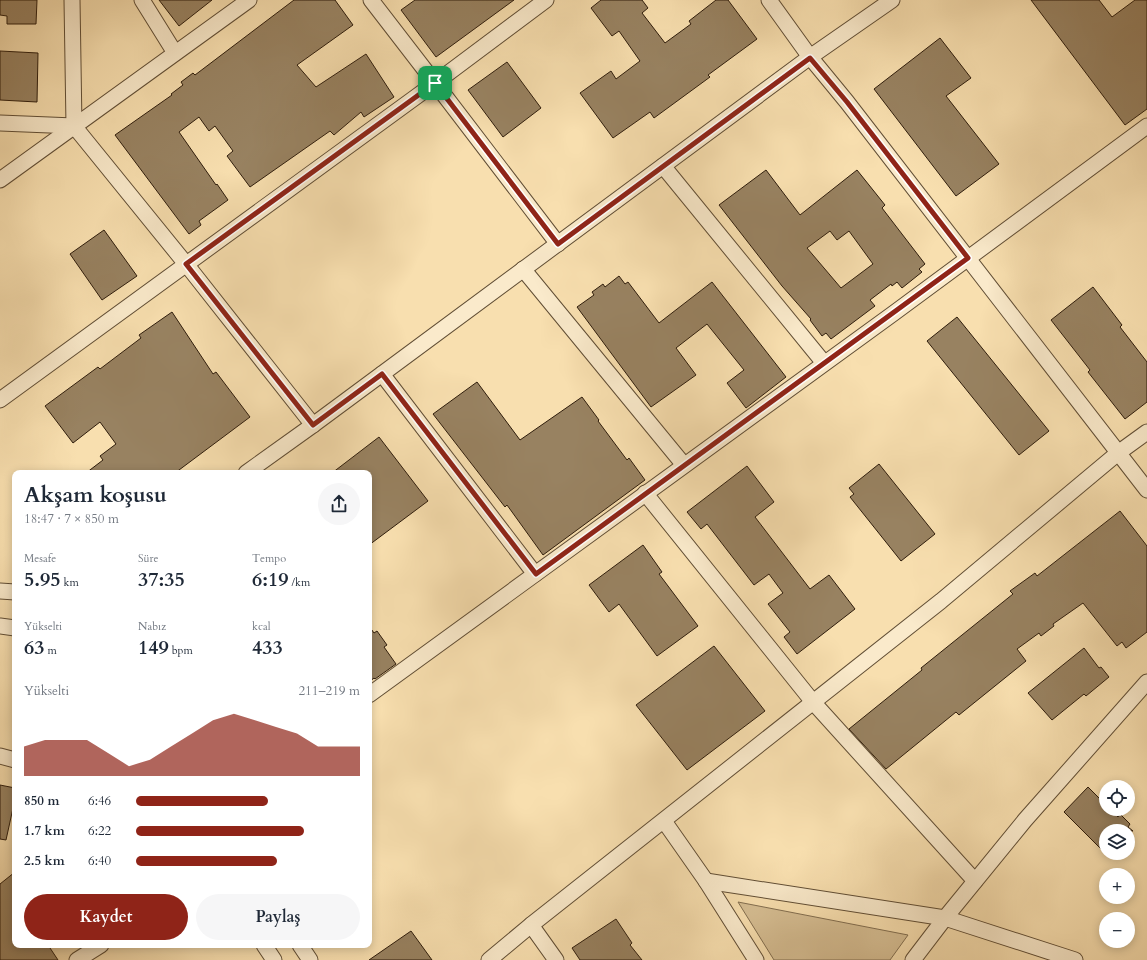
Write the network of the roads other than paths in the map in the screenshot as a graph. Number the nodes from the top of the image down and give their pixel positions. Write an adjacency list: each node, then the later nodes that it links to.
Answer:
1 (72, 0): 12 (street)
2 (142, 0): 8 (street)
3 (249, 0): 8 (street)
4 (371, 0): 10 (street)
5 (546, 0): 10 (street)
6 (769, 0): 9 (street)
7 (892, 0): 9 (street)
8 (175, 53): 12 (street)
9 (810, 58): 14 (street); 17 (street)
10 (435, 83): 16 (street); 18 (street)
11 (0, 124): 12 (street)
12 (74, 126): 15 (street); 18 (street)
13 (1147, 126): 17 (street)
14 (663, 166): 16 (street); 20 (street)
15 (0, 180)
16 (558, 244): 19 (street)
17 (968, 258): 20 (street); 25 (street)
18 (186, 264): 22 (street); 23 (street)
19 (524, 269): 21 (street); 26 (street)
20 (824, 364): 26 (street)
21 (382, 374): 23 (street); 30 (street)
22 (0, 400)
23 (313, 425): 27 (street)
24 (1147, 432): 25 (street)
25 (1118, 453): 28 (street); 37 (street)
26 (684, 465): 29 (street)
27 (250, 470)
28 (1147, 490)
29 (646, 493): 30 (street); 37 (street)
30 (536, 574): 36 (street)
31 (0, 591): 32 (street)
32 (12, 592)
33 (0, 626): 34 (street)
34 (12, 628)
35 (1147, 682): 42 (street)
36 (372, 693)
37 (813, 702): 40 (street); 42 (street)
38 (0, 756): 39 (street)
39 (12, 759)
40 (664, 821): 41 (street); 44 (street)
41 (706, 881): 43 (street); 53 (street)
42 (975, 881): 43 (street)
43 (945, 918): 54 (street); 55 (street)
44 (532, 925): 51 (street); 52 (street)
45 (96, 948): 48 (street)
46 (266, 948): 49 (street)
47 (302, 948): 50 (street)
48 (77, 960)
49 (274, 960)
50 (310, 960)
51 (489, 960)
52 (556, 960)
53 (756, 960)
54 (913, 960)
55 (1075, 960)

